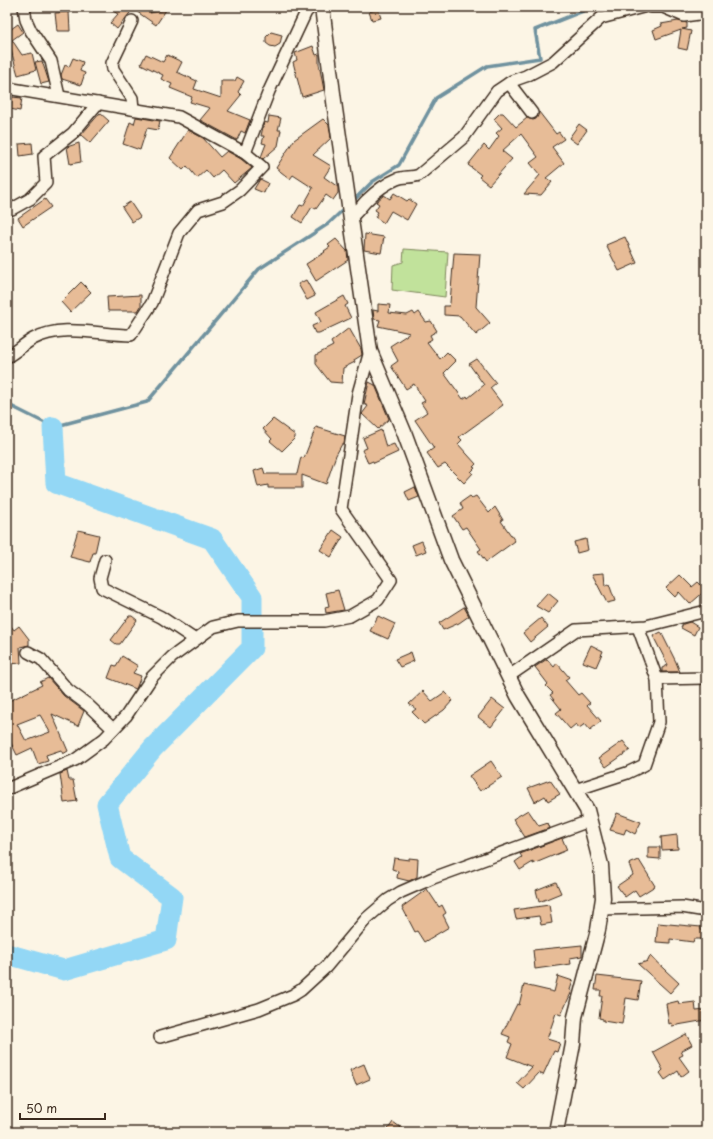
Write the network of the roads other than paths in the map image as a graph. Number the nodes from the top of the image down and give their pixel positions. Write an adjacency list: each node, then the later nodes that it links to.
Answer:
1 (24, 7): 10 (street)
2 (311, 7): 14 (street)
3 (322, 7): 16 (street)
4 (643, 7): 8 (street)
5 (651, 7): 6 (street)
6 (706, 13)
7 (132, 21): 12 (street)
8 (509, 83): 13 (street); 16 (street)
9 (7, 88): 10 (street)
10 (59, 96): 11 (street)
11 (98, 103): 12 (street); 15 (street)
12 (133, 109): 14 (street)
13 (532, 113)
14 (245, 153): 18 (street)
15 (12, 209)
16 (351, 215): 17 (street)
17 (370, 351): 22 (street); 24 (street)
18 (7, 357)
19 (105, 560): 22 (street)
20 (706, 611): 21 (street)
21 (638, 627): 24 (street); 26 (street)
22 (194, 639): 27 (street)
23 (28, 652): 27 (street)
24 (509, 676): 29 (street)
25 (706, 678): 26 (street)
26 (657, 679): 29 (street)
27 (114, 729): 28 (street)
28 (7, 789)
29 (575, 790): 30 (street)
30 (589, 821): 31 (street); 33 (street)
31 (602, 909): 32 (street); 34 (street)
32 (706, 911)
33 (160, 1037)
34 (556, 1132)

